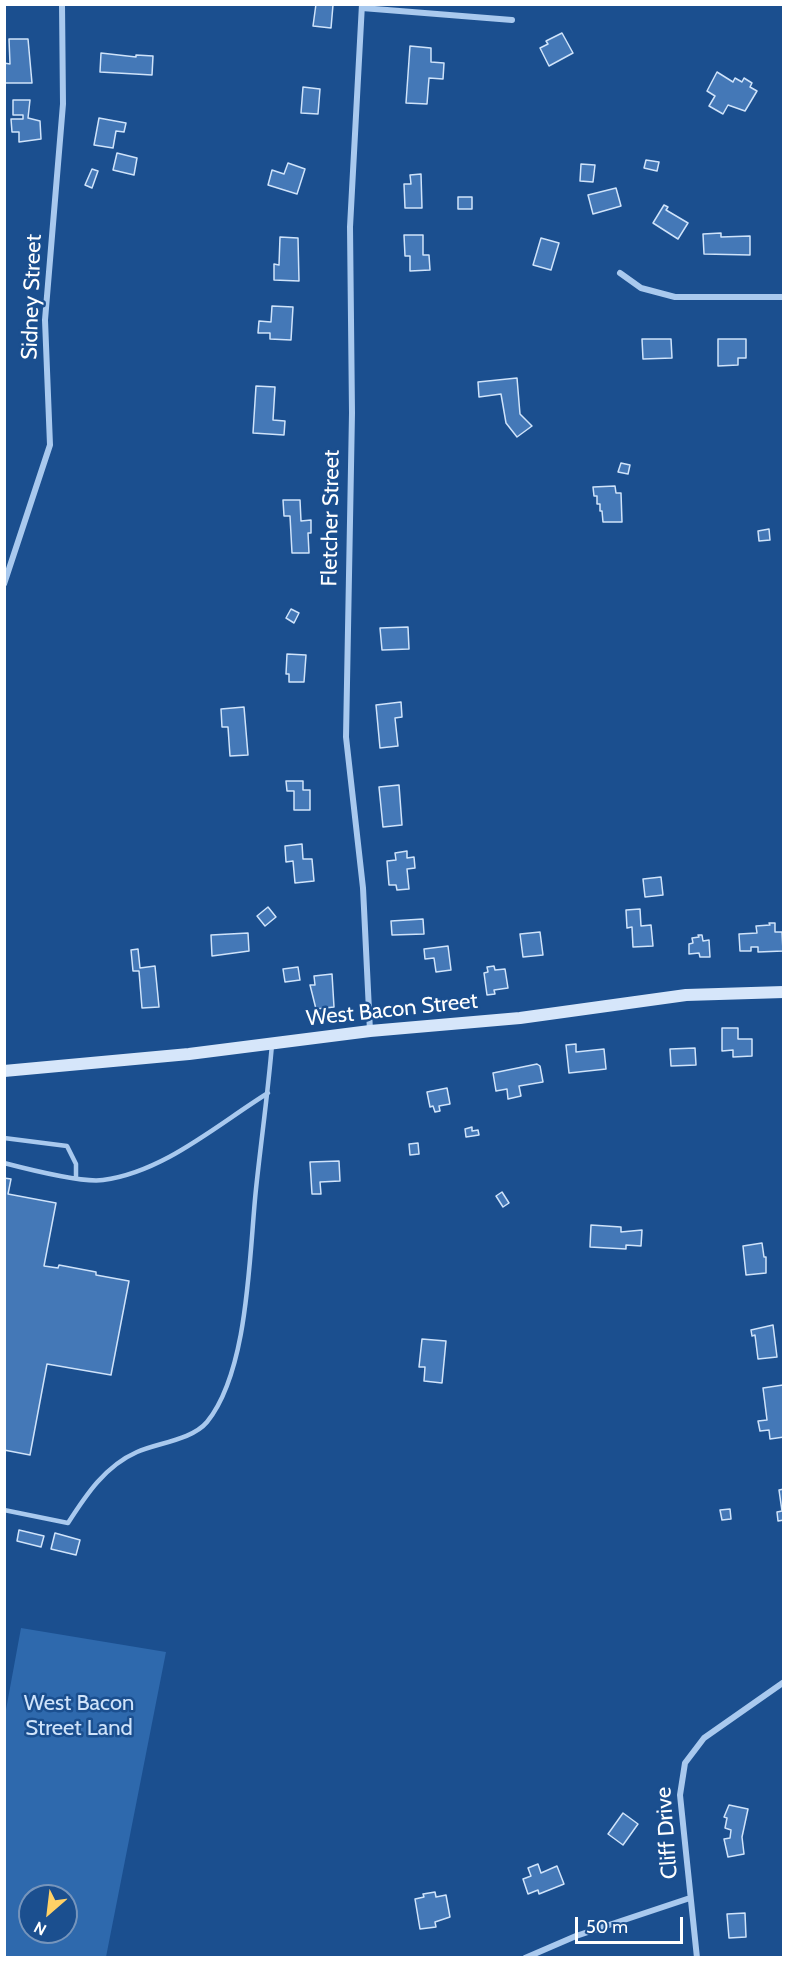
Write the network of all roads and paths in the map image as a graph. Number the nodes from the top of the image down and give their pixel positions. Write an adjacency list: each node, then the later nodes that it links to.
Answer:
1 (62, 4): 6 (street, Sidney Street)
2 (362, 6): 3 (street); 8 (street, Fletcher Street)
3 (512, 20)
4 (620, 273): 5 (street)
5 (783, 297)
6 (4, 584)
7 (783, 992): 8 (street, West Bacon Street)
8 (369, 1031): 9 (street, West Bacon Street)
9 (272, 1044): 10 (street, West Bacon Street); 11 (lane)
10 (4, 1071)
11 (268, 1093): 14 (lane); 15 (lane)
12 (4, 1138): 14 (lane)
13 (4, 1163): 14 (lane)
14 (76, 1177)
15 (4, 1510)
16 (783, 1682): 17 (street, Cliff Drive)
17 (690, 1898): 18 (street); 19 (street, Cliff Drive)
18 (525, 1958)
19 (697, 1958)

